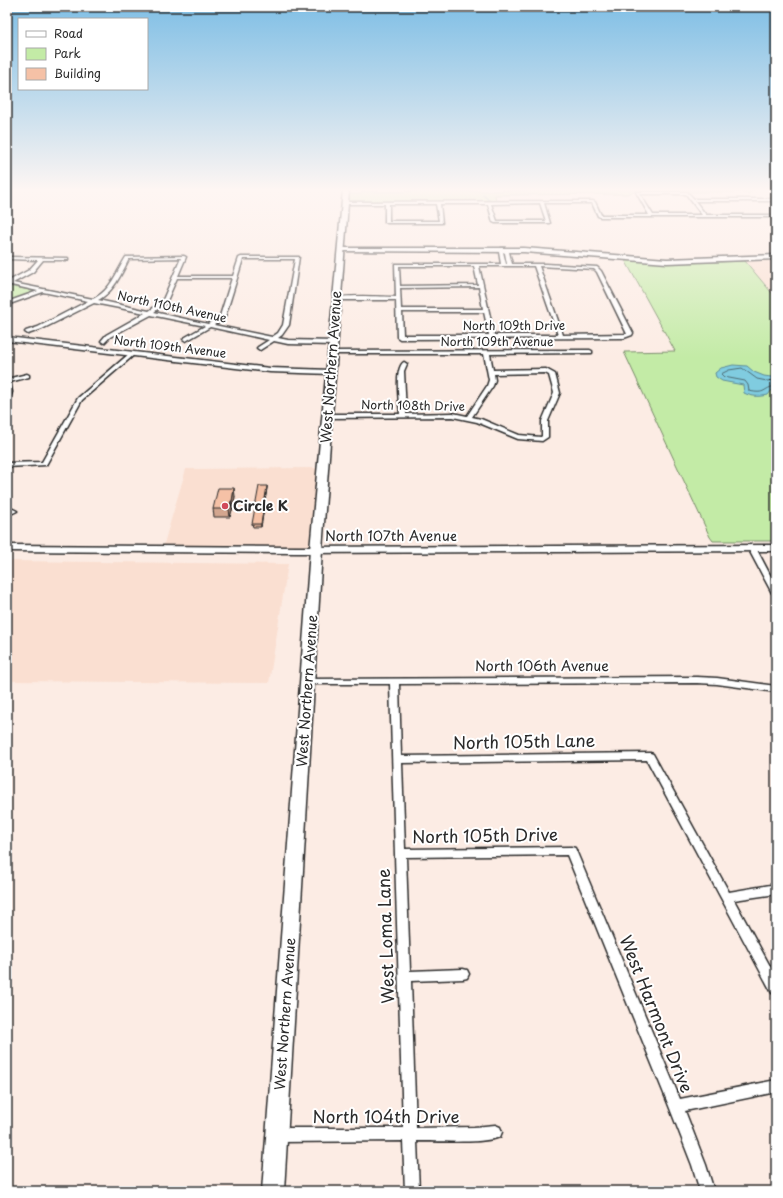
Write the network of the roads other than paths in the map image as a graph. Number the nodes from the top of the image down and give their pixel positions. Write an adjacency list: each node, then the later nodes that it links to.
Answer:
1 (340, 246): 3 (main road, West Northern Avenue)
2 (503, 249): 3 (street); 4 (street); 9 (street); 10 (street)
3 (340, 250): 17 (main road, West Northern Avenue)
4 (776, 257)
5 (7, 258): 6 (street)
6 (42, 258): 7 (street); 16 (street, North 110th Avenue)
7 (66, 259)
8 (476, 265): 9 (street); 14 (street); 15 (street)
9 (504, 265): 10 (street)
10 (510, 265): 11 (street)
11 (536, 265): 26 (street); 26 (street, North 109th Drive)
12 (235, 276): 13 (street); 24 (street); 30 (street)
13 (176, 277): 19 (street); 23 (street)
14 (481, 286): 15 (street); 21 (street)
15 (398, 287): 18 (street)
16 (44, 290): 19 (street, North 110th Avenue); 20 (street)
17 (336, 299): 18 (street); 32 (main road, West Northern Avenue)
18 (398, 299): 22 (street)
19 (94, 301): 23 (street, North 110th Avenue); 25 (street)
20 (7, 304)
21 (486, 310): 22 (street); 27 (street)
22 (398, 311): 27 (street, North 109th Drive)
23 (150, 313): 24 (street, North 110th Avenue); 31 (street)
24 (210, 326): 29 (street); 30 (street, North 110th Avenue)
25 (28, 332)
26 (562, 336): 27 (street, North 109th Drive)
27 (492, 337)
28 (7, 339): 37 (street, North 109th Avenue)
29 (186, 339)
30 (273, 339): 32 (street, North 110th Avenue); 33 (street)
31 (104, 341)
32 (334, 343): 35 (main road, West Northern Avenue)
33 (260, 348)
34 (590, 352): 36 (street, North 109th Avenue)
35 (333, 353): 36 (street, North 109th Avenue); 39 (main road, West Northern Avenue)
36 (487, 353): 40 (street)
37 (132, 354): 39 (street, North 109th Avenue); 47 (street)
38 (404, 364): 44 (street)
39 (331, 372): 45 (main road, West Northern Avenue)
40 (491, 372): 46 (street); 46 (street, North 108th Drive)
41 (28, 376): 42 (street)
42 (7, 381): 43 (street)
43 (7, 398)
44 (403, 415): 45 (street, North 108th Drive); 46 (street, North 108th Drive)
45 (327, 416): 51 (main road, West Northern Avenue)
46 (469, 417)
47 (7, 465)
48 (7, 548): 51 (street, North 107th Avenue)
49 (752, 548): 50 (street, North 107th Avenue); 51 (street, North 107th Avenue); 52 (street)
50 (776, 548)
51 (316, 550): 53 (main road, West Northern Avenue)
52 (776, 593)
53 (308, 681): 54 (street, North 106th Avenue); 67 (main road, West Northern Avenue)
54 (394, 681): 55 (street, North 106th Avenue); 56 (street, West Loma Lane)
55 (776, 689)
56 (398, 760): 58 (street, West Loma Lane); 60 (street, North 105th Lane)
57 (571, 852): 58 (street, North 105th Drive); 65 (street, West Harmont Drive)
58 (400, 853): 62 (street, West Loma Lane)
59 (776, 888): 60 (street)
60 (726, 897): 63 (street)
61 (463, 974): 62 (street)
62 (405, 976): 68 (street, West Loma Lane)
63 (776, 989)
64 (776, 1086): 65 (street)
65 (676, 1106): 71 (street, West Harmont Drive)
66 (495, 1132): 68 (street, North 104th Drive)
67 (277, 1135): 68 (street, North 104th Drive); 69 (main road, West Northern Avenue)
68 (411, 1135): 70 (street, West Loma Lane)
69 (273, 1191)
70 (412, 1191)
71 (707, 1191)

